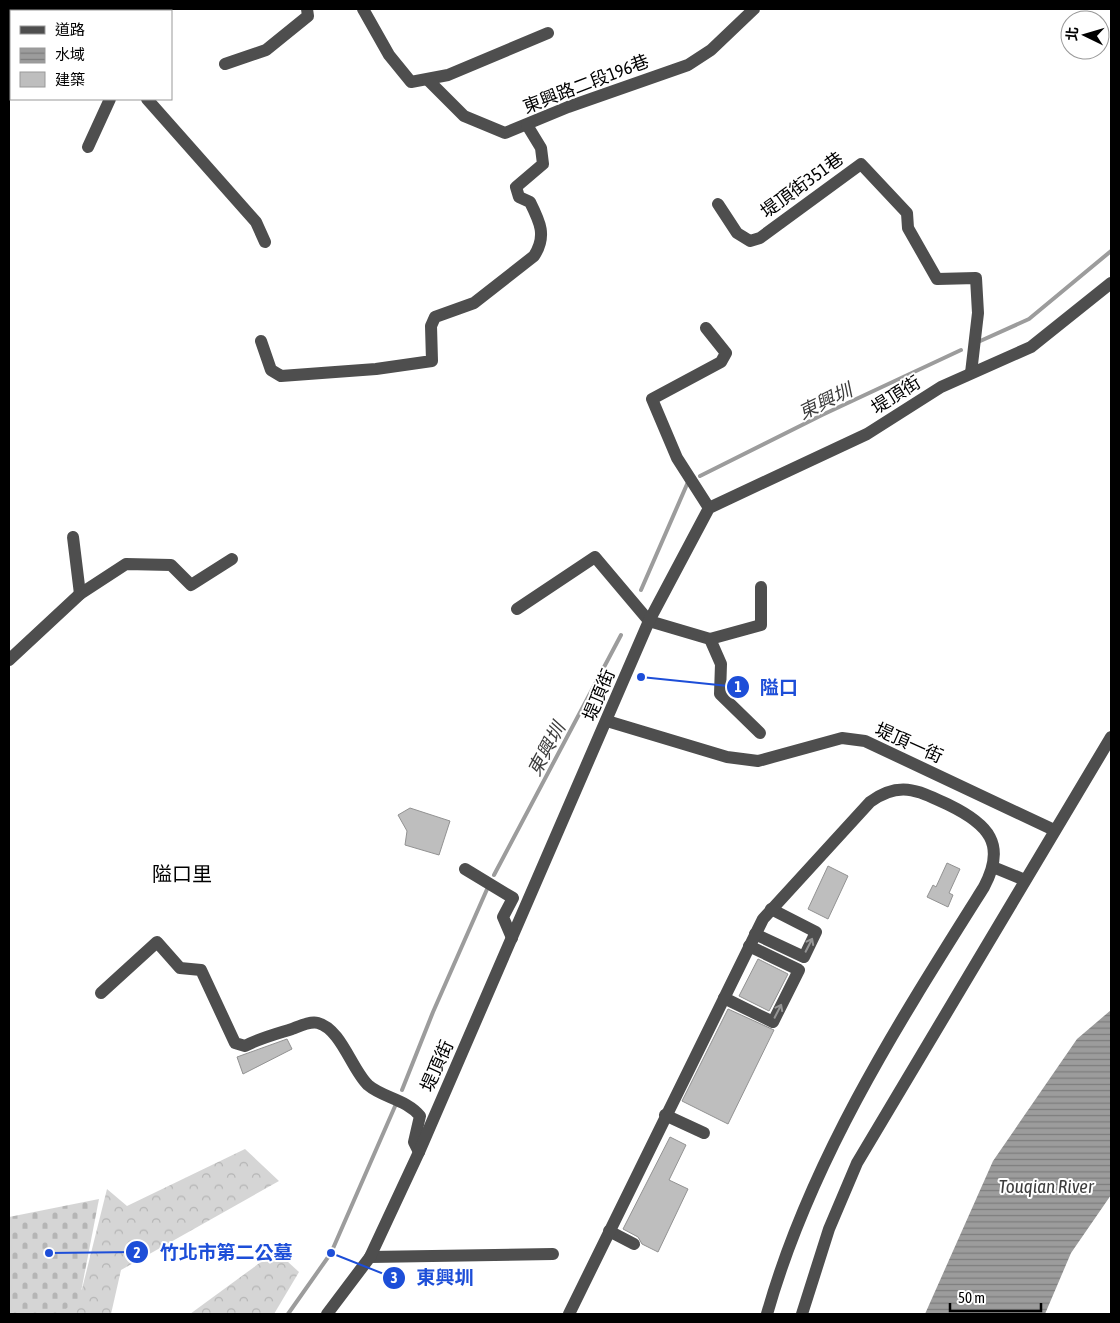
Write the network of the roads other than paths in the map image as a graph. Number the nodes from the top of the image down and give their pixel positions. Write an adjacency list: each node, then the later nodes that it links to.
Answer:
1 (307, 9): 5 (street)
2 (364, 9): 6 (street)
3 (754, 9): 9 (street, 東興路二段196巷)
4 (548, 33): 6 (street)
5 (225, 64)
6 (428, 80): 9 (street, 東興路二段196巷)
7 (110, 100): 10 (street)
8 (148, 100): 12 (street)
9 (527, 125): 15 (street)
10 (88, 148)
11 (718, 204): 16 (street, 堤頂街351巷)
12 (265, 242)
13 (1111, 283): 16 (street, 堤頂街)
14 (706, 328): 17 (street)
15 (261, 341)
16 (971, 373): 17 (street, 堤頂街)
17 (709, 508): 23 (street, 堤頂街)
18 (73, 537): 21 (street)
19 (232, 559): 21 (street)
20 (761, 587): 24 (street)
21 (80, 594): 25 (street)
22 (517, 609): 23 (street)
23 (649, 621): 24 (street); 26 (street, 堤頂街)
24 (710, 639): 27 (street)
25 (9, 660)
26 (607, 721): 29 (street, 堤頂一街); 35 (street, 堤頂街)
27 (760, 733)
28 (1111, 737): 29 (street)
29 (1054, 830): 32 (street)
30 (993, 867): 32 (street); 33 (street); 48 (street)
31 (465, 868): 35 (street)
32 (1025, 880): 49 (street)
33 (771, 909): 34 (street); 34 (street, one-way to 33)
34 (756, 934): 36 (street)
35 (512, 938): 41 (street, 堤頂街)
36 (749, 946): 38 (street); 38 (street, one-way to 36)
37 (101, 993): 41 (street)
38 (724, 998): 39 (street)
39 (665, 1115): 40 (street); 42 (street)
40 (704, 1133)
41 (418, 1152): 45 (street, 堤頂街)
42 (609, 1231): 43 (street); 47 (street)
43 (634, 1244)
44 (553, 1254): 45 (street)
45 (370, 1257): 46 (street, 堤頂街)
46 (327, 1314)
47 (569, 1314)
48 (768, 1314)
49 (802, 1314)

